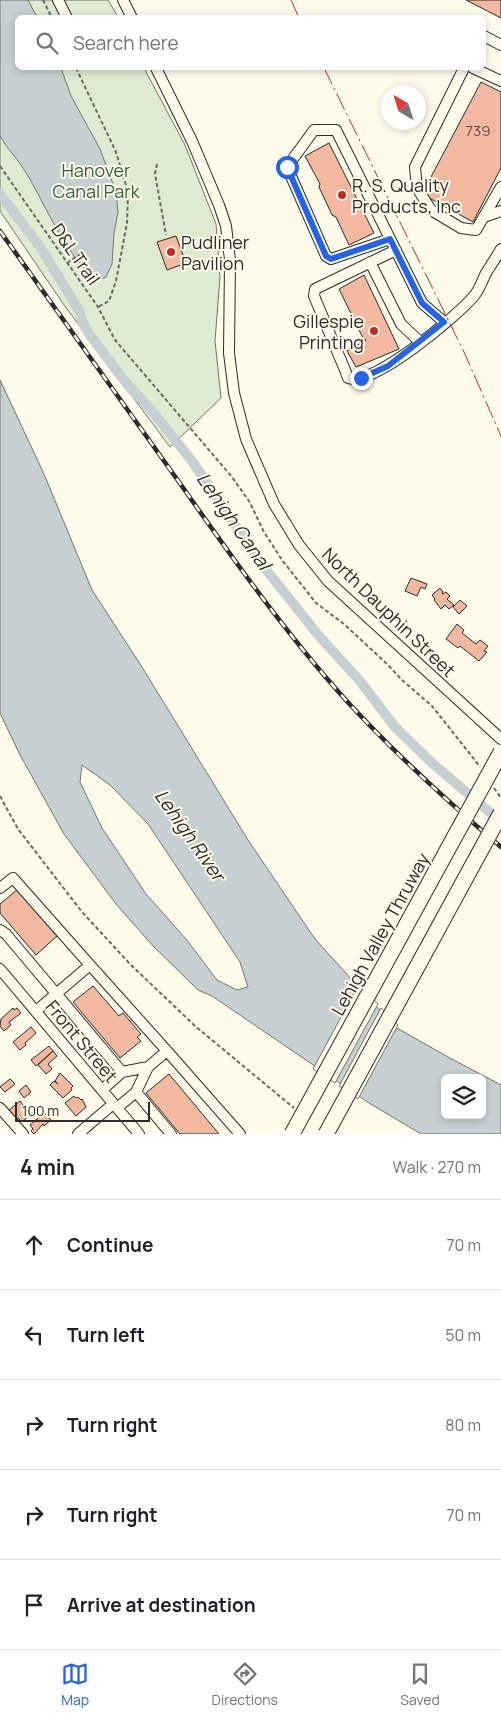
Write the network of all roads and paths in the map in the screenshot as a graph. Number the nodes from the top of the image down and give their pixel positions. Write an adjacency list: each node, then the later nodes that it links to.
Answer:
1 (43, 0): 4 (path)
2 (58, 0): 5 (street)
3 (123, 0): 6 (street)
4 (50, 15)
5 (66, 15)
6 (130, 15)
7 (486, 37): 8 (street)
8 (501, 46)
9 (77, 70): 25 (path, D&L Trail)
10 (157, 70): 28 (street, North Dauphin Street)
11 (463, 70): 18 (street)
12 (477, 70): 13 (street)
13 (501, 81)
14 (158, 164): 19 (path)
15 (0, 166): 25 (path, D&L Trail)
16 (501, 187): 18 (street)
17 (501, 212): 18 (street)
18 (484, 217)
19 (166, 235)
20 (390, 239): 20 (street); 22 (street)
21 (501, 249): 26 (street)
22 (396, 250): 24 (street); 26 (street)
23 (82, 253): 25 (path)
24 (370, 262): 27 (street); 27 (street)
25 (67, 263)
26 (444, 322): 27 (street)
27 (420, 342)
28 (501, 739)
29 (501, 752): 51 (highway, Lehigh Valley Thruway, bridge)
30 (0, 796): 45 (path)
31 (501, 813): 52 (highway, bridge)
32 (0, 888): 34 (street)
33 (0, 930): 36 (street)
34 (90, 965): 36 (street); 38 (street)
35 (0, 969): 37 (street, Front Street)
36 (56, 994): 37 (street); 40 (street)
37 (36, 1011): 41 (street, Front Street)
38 (167, 1051): 39 (street); 50 (street)
39 (148, 1067): 40 (street); 42 (street)
40 (122, 1072): 41 (street)
41 (102, 1090): 43 (street, Front Street)
42 (136, 1092): 43 (street); 49 (street)
43 (115, 1106): 47 (street); 48 (street, Front Street)
44 (0, 1108): 46 (street)
45 (294, 1108)
46 (22, 1134)
47 (78, 1134)
48 (139, 1134)
49 (171, 1134)
50 (240, 1134)
51 (292, 1134)
52 (326, 1134)

